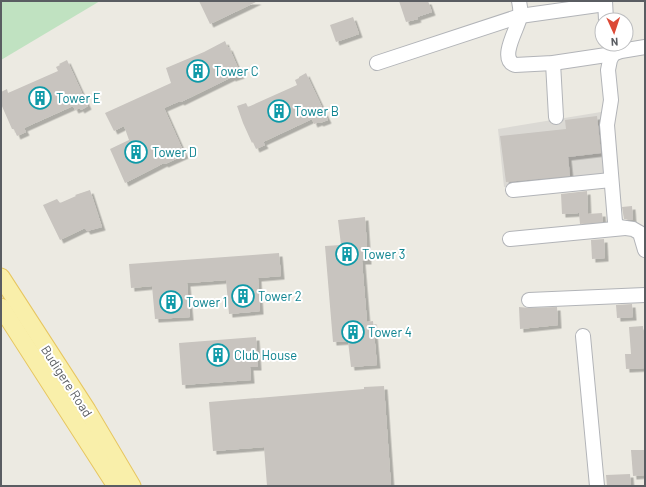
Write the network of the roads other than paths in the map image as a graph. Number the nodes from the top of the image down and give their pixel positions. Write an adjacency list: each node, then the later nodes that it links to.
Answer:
1 (519, 1): 3 (street)
2 (605, 3): 3 (street)
3 (520, 16): 8 (street); 9 (street)
4 (645, 47): 5 (street)
5 (634, 49)
6 (598, 52): 8 (street)
7 (611, 52): 11 (street)
8 (552, 62): 10 (street)
9 (377, 63)
10 (556, 117)
11 (611, 180): 12 (street); 13 (street)
12 (513, 190)
13 (626, 228): 14 (street); 15 (street)
14 (510, 239)
15 (645, 250)
16 (1, 277): 22 (main road, Budigere Road)
17 (645, 295): 18 (street)
18 (529, 300)
19 (1, 307): 21 (main road, Budigere Road)
20 (584, 336): 23 (street)
21 (116, 486)
22 (132, 486)
23 (597, 486)

